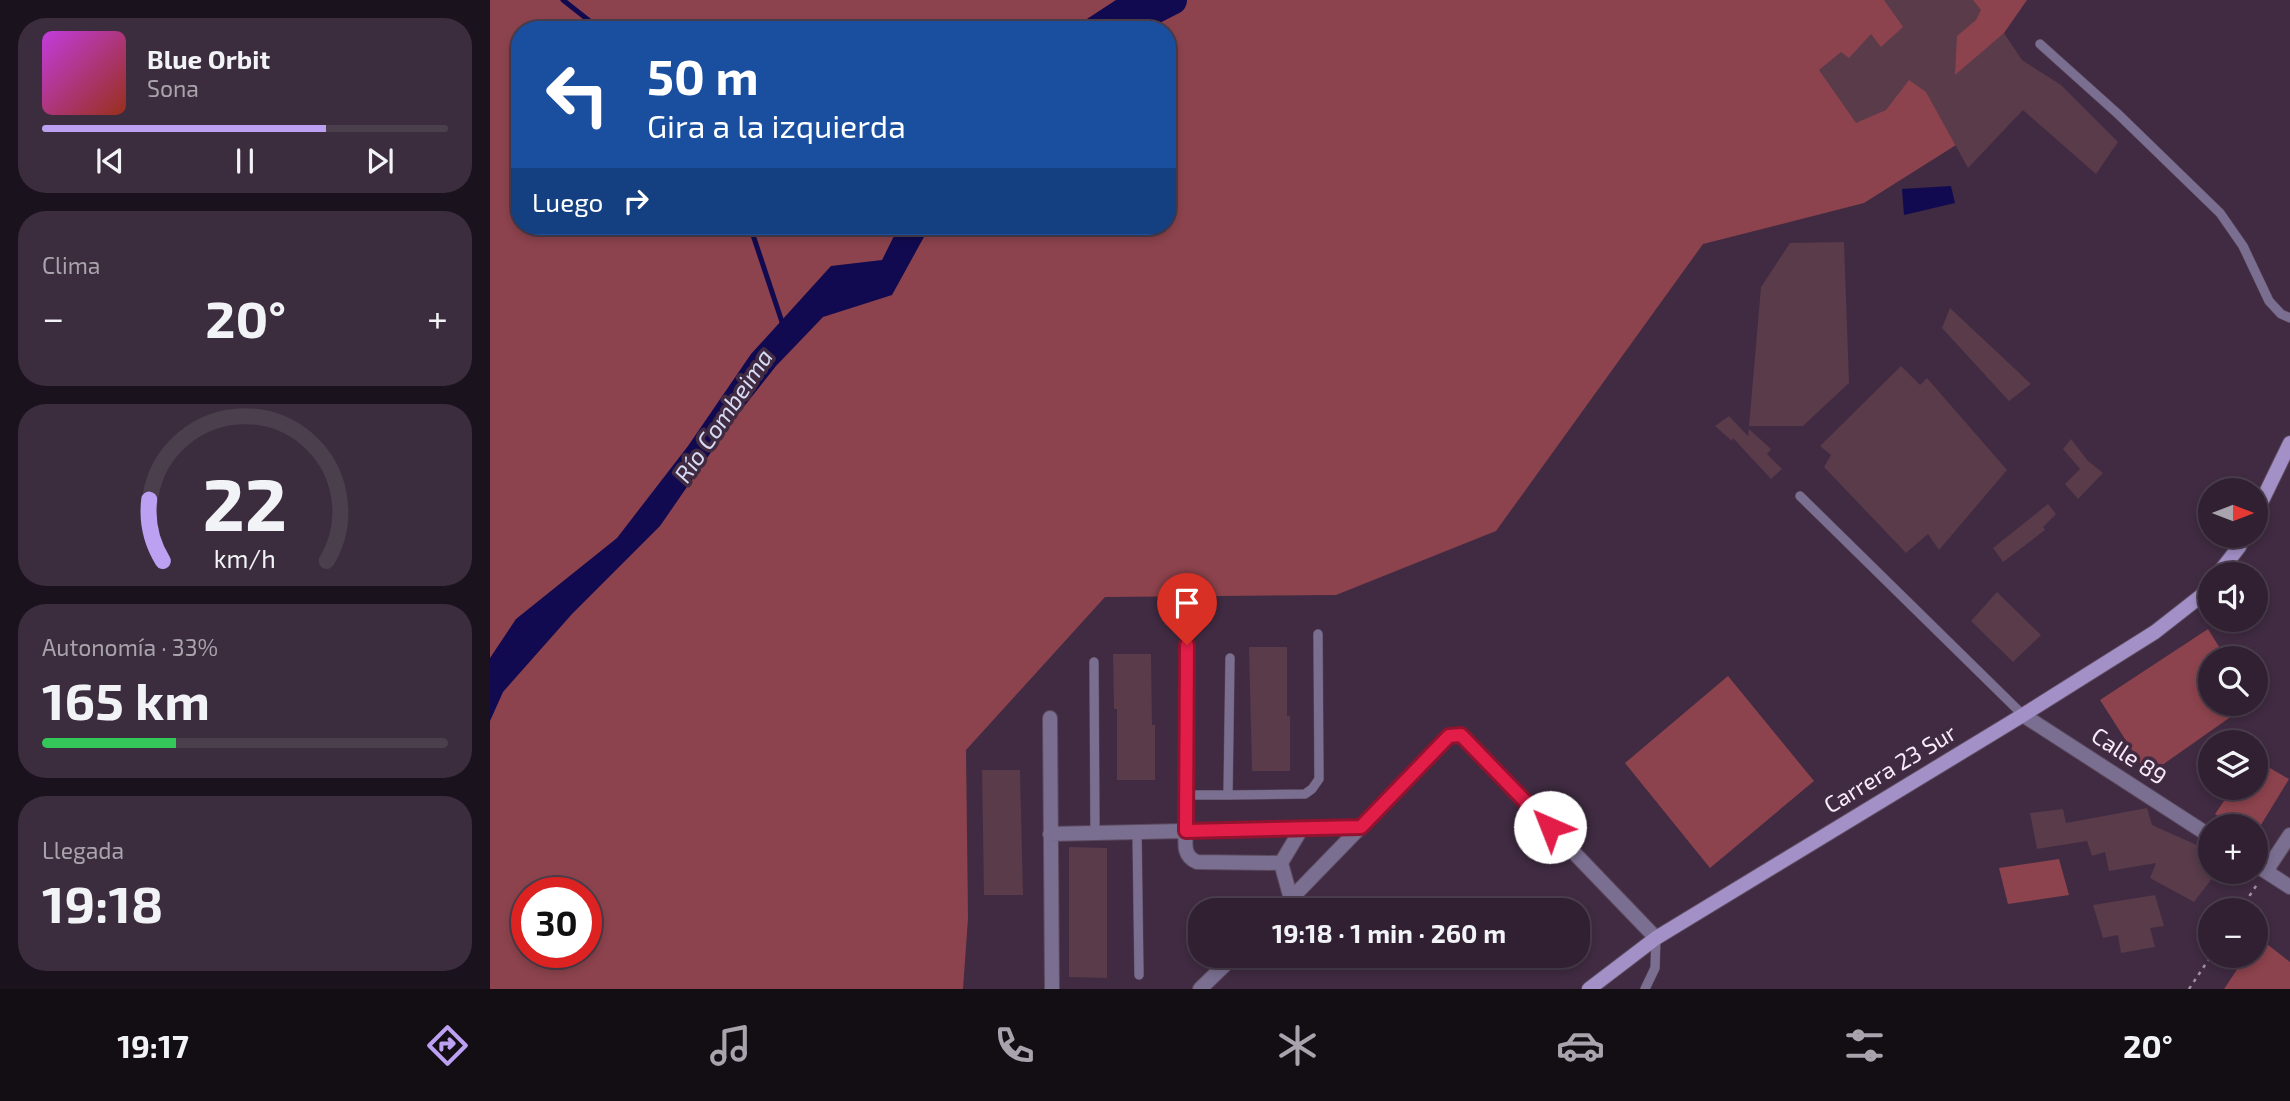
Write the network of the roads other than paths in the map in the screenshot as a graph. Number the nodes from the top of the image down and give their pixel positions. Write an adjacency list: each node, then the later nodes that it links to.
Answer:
1 (2040, 44): 2 (lane)
2 (2290, 318)
3 (2290, 443): 4 (main road)
4 (2268, 488)
5 (1800, 496): 13 (lane)
6 (2238, 548): 7 (main road)
7 (2227, 562)
8 (2198, 598): 13 (main road, Carrera 23 Sur)
9 (1318, 634): 16 (lane)
10 (1187, 645): 15 (lane)
11 (1230, 658): 16 (lane)
12 (1094, 662): 21 (lane)
13 (2023, 715): 18 (street, Calle 89); 31 (main road, Carrera 23 Sur)
14 (1051, 718): 23 (street)
15 (1187, 795): 16 (lane); 20 (lane)
16 (1228, 795)
17 (1361, 827): 19 (street); 30 (street); 31 (street)
18 (2198, 827)
19 (1302, 828): 20 (street); 26 (street)
20 (1186, 831): 22 (street); 26 (street)
21 (1095, 832): 22 (street); 23 (street)
22 (1137, 832): 33 (lane)
23 (1051, 834): 34 (street)
24 (2290, 835): 25 (street)
25 (2268, 860)
26 (1281, 863): 29 (street)
27 (2268, 873): 28 (street)
28 (2290, 887)
29 (1291, 898)
30 (1292, 898)
31 (1656, 938): 36 (main road, Carrera 23 Sur); 37 (lane)
32 (1222, 968): 35 (street)
33 (1139, 975)
34 (1052, 989)
35 (1200, 989)
36 (1589, 989)
37 (1644, 989)

